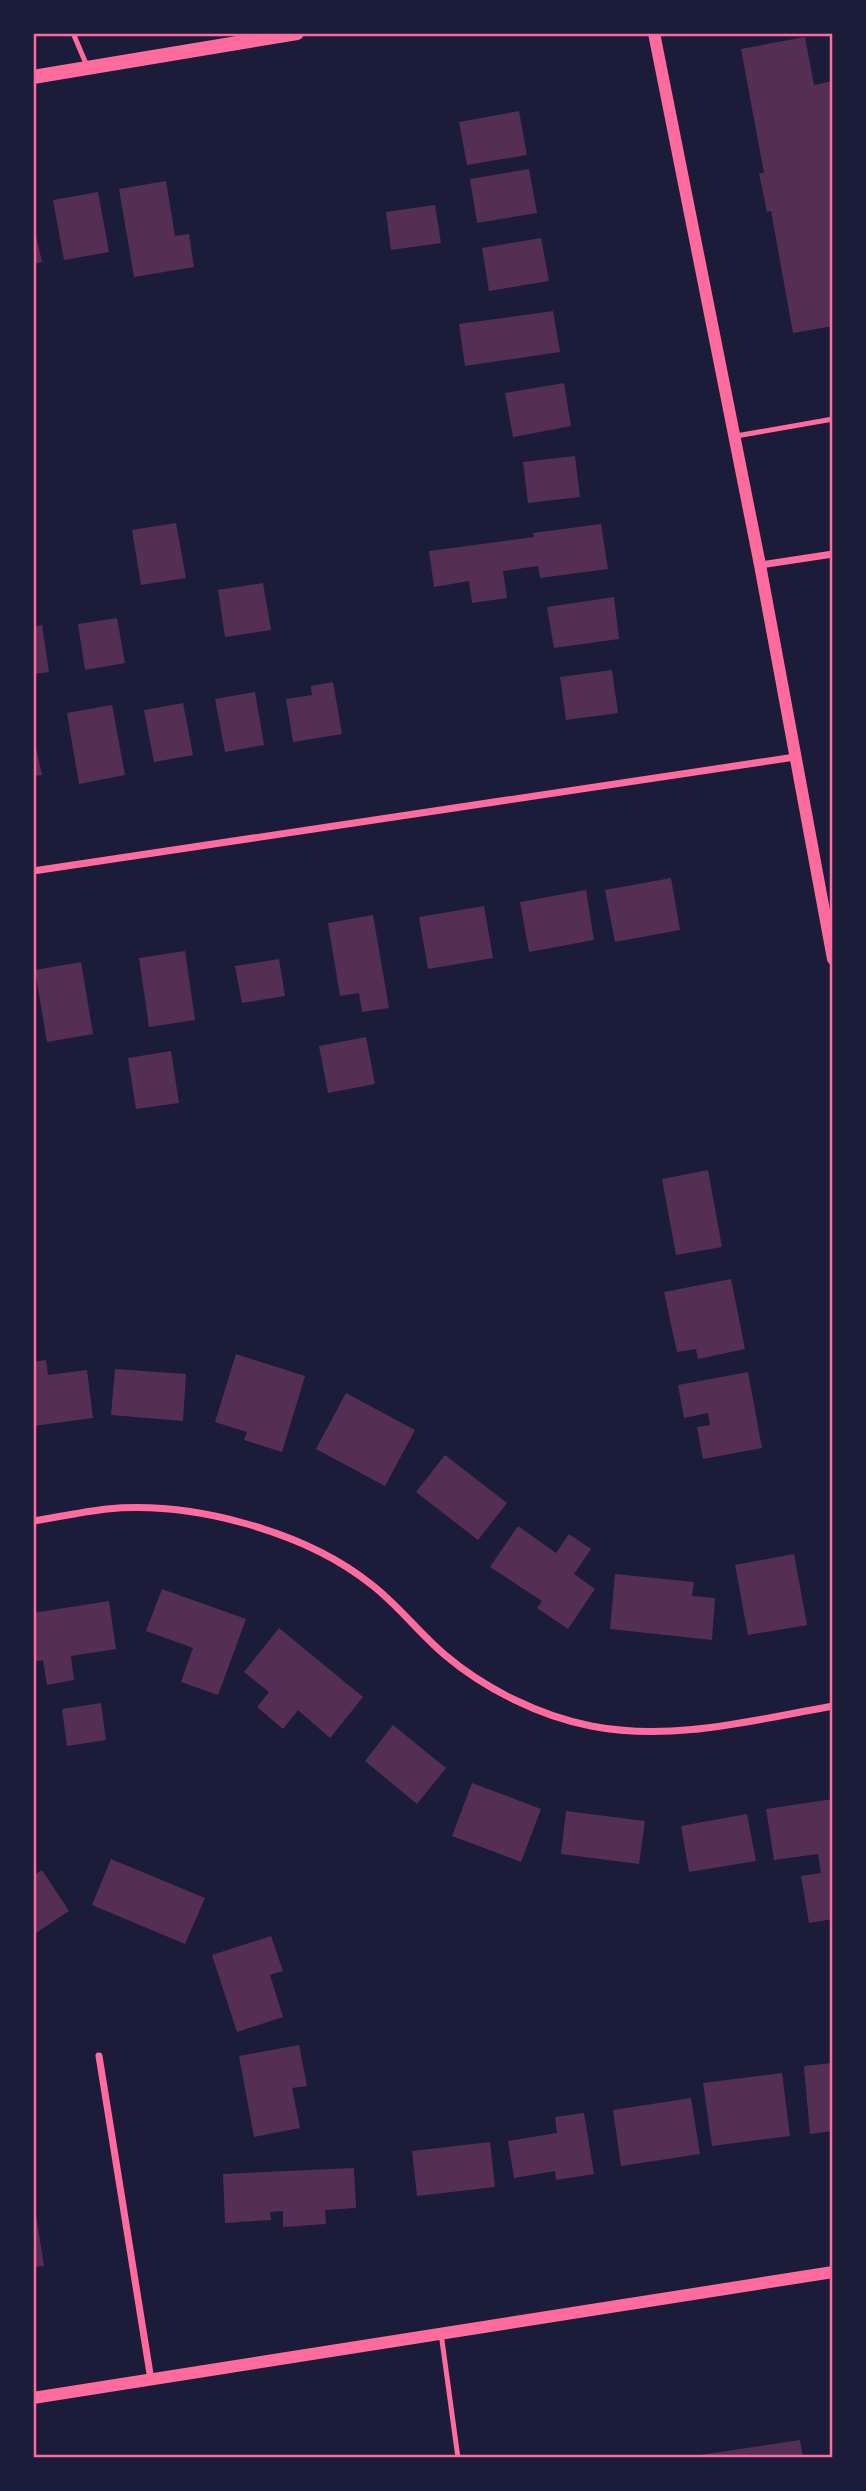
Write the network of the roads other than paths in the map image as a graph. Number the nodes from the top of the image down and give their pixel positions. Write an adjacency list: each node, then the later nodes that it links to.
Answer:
1 (73, 33): 5 (lane)
2 (297, 33): 4 (main road)
3 (654, 33): 8 (street)
4 (249, 37): 5 (main road)
5 (88, 68): 6 (main road)
6 (33, 77)
7 (833, 419): 8 (lane)
8 (734, 437): 10 (street)
9 (833, 554): 10 (street)
10 (760, 565): 11 (street)
11 (795, 757): 12 (street); 13 (street)
12 (33, 871)
13 (833, 960)
14 (33, 1521): 15 (street)
15 (833, 1706)
16 (99, 2056): 19 (street)
17 (833, 2272): 18 (street)
18 (441, 2333): 19 (street); 21 (lane)
19 (151, 2380): 20 (street)
20 (33, 2399)
21 (458, 2458)

